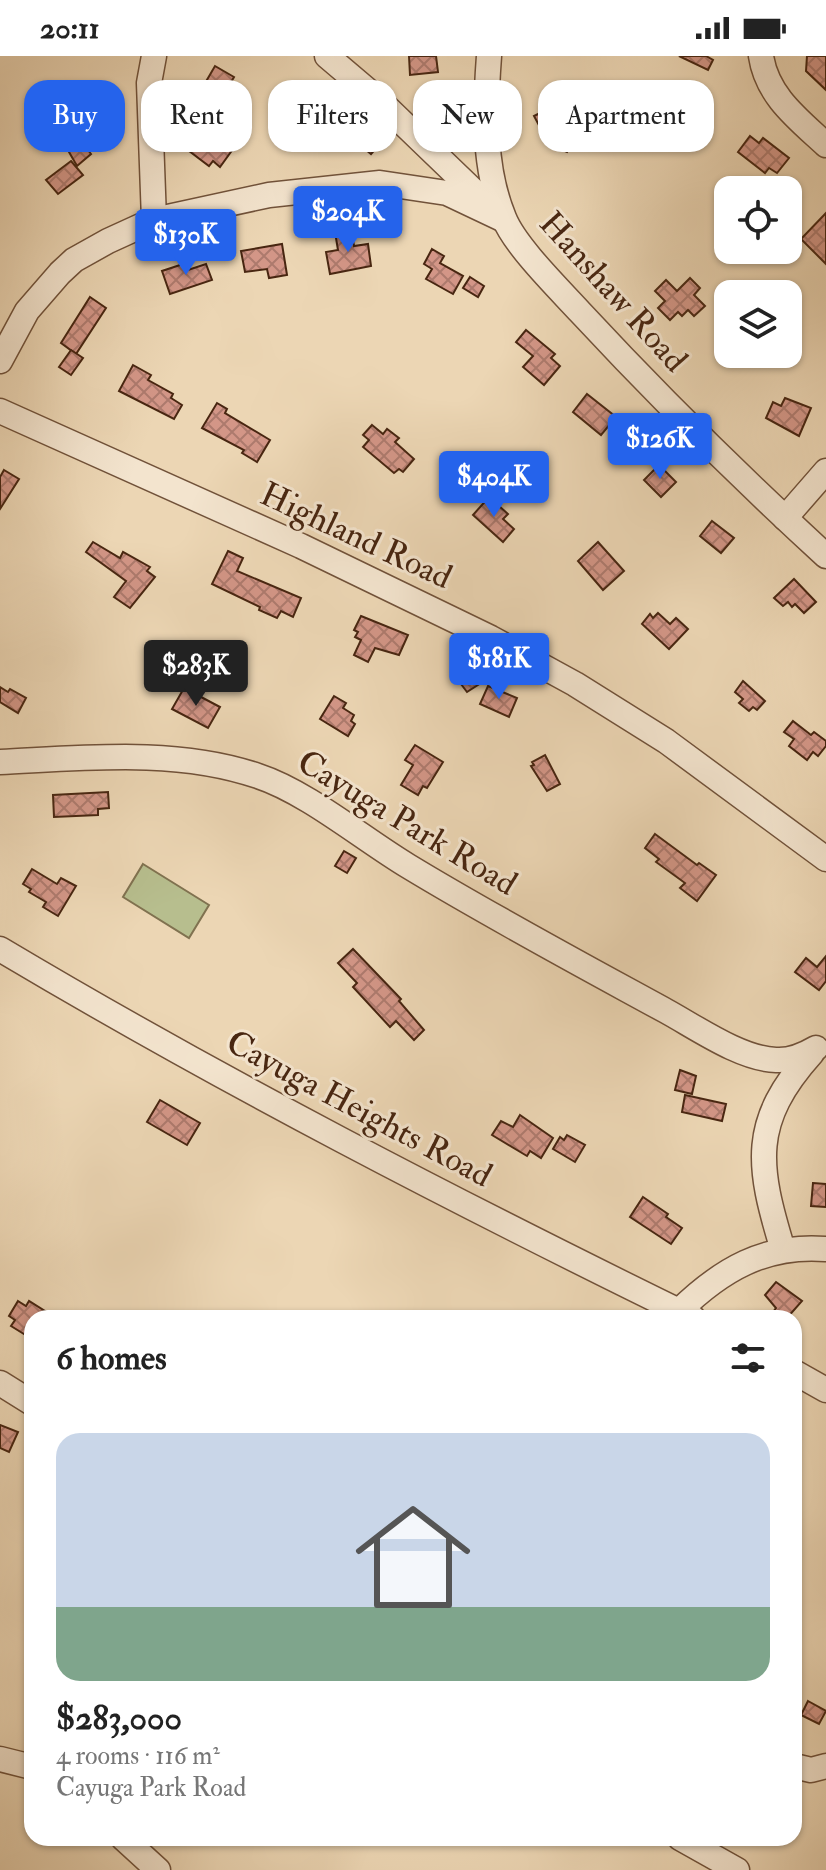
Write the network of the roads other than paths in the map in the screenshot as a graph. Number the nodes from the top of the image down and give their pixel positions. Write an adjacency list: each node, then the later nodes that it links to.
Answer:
1 (154, 56): 6 (street)
2 (327, 56): 7 (street)
3 (489, 56): 7 (street, Hanshaw Road)
4 (761, 56): 5 (street)
5 (826, 145)
6 (154, 220): 7 (street); 8 (street)
7 (504, 220): 11 (street, Hanshaw Road)
8 (0, 361)
9 (0, 411): 14 (street, Highland Road)
10 (826, 471): 11 (street)
11 (785, 518): 12 (street, Hanshaw Road)
12 (826, 556)
13 (0, 762): 17 (street, Cayuga Park Road)
14 (826, 859)
15 (0, 949): 21 (street, Cayuga Heights Road)
16 (821, 1044): 17 (street, Cayuga Park Road); 18 (street)
17 (748, 1055): 18 (street, Cayuga Park Road)
18 (772, 1107): 20 (street)
19 (826, 1249): 20 (street)
20 (783, 1250): 22 (street)
21 (676, 1310)
22 (689, 1310)
23 (802, 1376): 25 (street)
24 (0, 1383): 26 (street)
25 (826, 1390)
26 (24, 1398)
27 (0, 1759): 28 (street)
28 (24, 1765)
29 (826, 1766): 30 (street)
30 (802, 1768)
31 (132, 1846): 33 (street)
32 (694, 1846): 34 (street)
33 (158, 1870)
34 (737, 1870)

